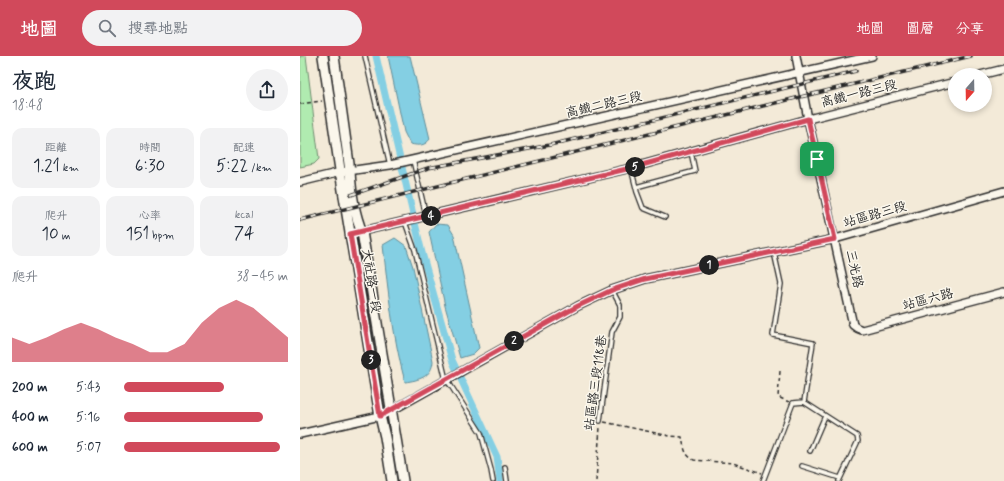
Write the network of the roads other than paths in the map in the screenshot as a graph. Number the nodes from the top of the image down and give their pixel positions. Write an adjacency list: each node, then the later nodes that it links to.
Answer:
1 (323, 56): 15 (street, 大社路一段)
2 (334, 56): 15 (street, 大社路一段)
3 (365, 56): 13 (lane)
4 (796, 56): 8 (street, 三光路)
5 (872, 56): 8 (street, 高鐵二路三段)
6 (1004, 69): 7 (street)
7 (992, 72)
8 (798, 73): 10 (street, 三光路); 12 (street, 高鐵二路三段)
9 (948, 84): 10 (street, 高鐵一路三段)
10 (808, 119): 11 (street, 高鐵一路三段); 24 (street, 三光路)
11 (692, 152): 14 (street, 高鐵一路三段); 17 (lane)
12 (413, 160): 13 (street, 高鐵二路三段); 19 (lane)
13 (390, 166): 15 (street, 高鐵二路三段)
14 (631, 168): 17 (lane); 19 (street, 高鐵一路三段)
15 (345, 171): 16 (street, 高鐵二路三段); 22 (street, 大社路一段); 23 (street, 大社路一段)
16 (300, 182)
17 (636, 187): 20 (lane)
18 (1004, 191): 24 (street, 站區路三段)
19 (426, 217): 21 (street, 高鐵一路三段)
20 (665, 217)
21 (405, 222): 22 (street, 高鐵一路三段); 29 (lane)
22 (362, 232): 23 (street, 高鐵一路三段); 31 (street, 大社路一段)
23 (350, 234): 32 (street, 大社路一段)
24 (835, 239): 25 (street, 站區路三段); 28 (street, 三光路)
25 (774, 252): 26 (street, 站區路三段); 30 (lane)
26 (612, 290): 29 (street, 站區路三段); 34 (lane, 站區路三段118巷)
27 (1004, 292): 28 (street, 站區六路)
28 (857, 328)
29 (446, 380): 31 (street, 站區路三段); 42 (lane)
30 (804, 402): 33 (lane); 44 (lane)
31 (391, 411): 32 (street, 站區路三段); 41 (street, 大社路一段)
32 (380, 416): 35 (street, 站區路三段); 40 (street, 大社路一段)
33 (825, 416): 36 (lane); 39 (lane)
34 (600, 421)
35 (300, 434)
36 (810, 451)
37 (802, 466): 39 (lane)
38 (505, 467): 43 (lane)
39 (840, 480)
40 (392, 481)
41 (403, 481)
42 (492, 481)
43 (507, 481)
44 (763, 481)

